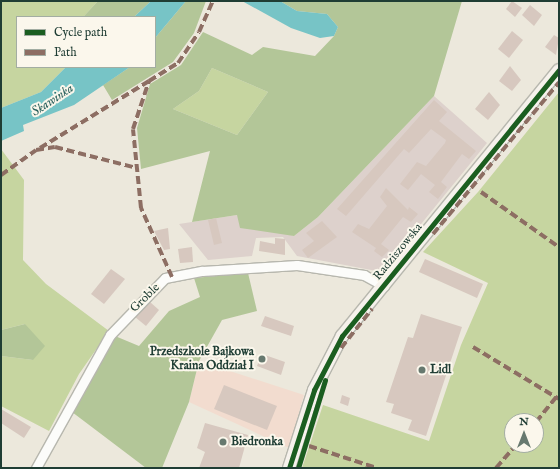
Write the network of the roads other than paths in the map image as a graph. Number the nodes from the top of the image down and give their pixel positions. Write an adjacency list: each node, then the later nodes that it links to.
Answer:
1 (559, 70): 2 (street, Radziszowska)
2 (384, 286): 3 (street, Groble); 4 (street, Radziszowska)
3 (36, 468)
4 (289, 468)

